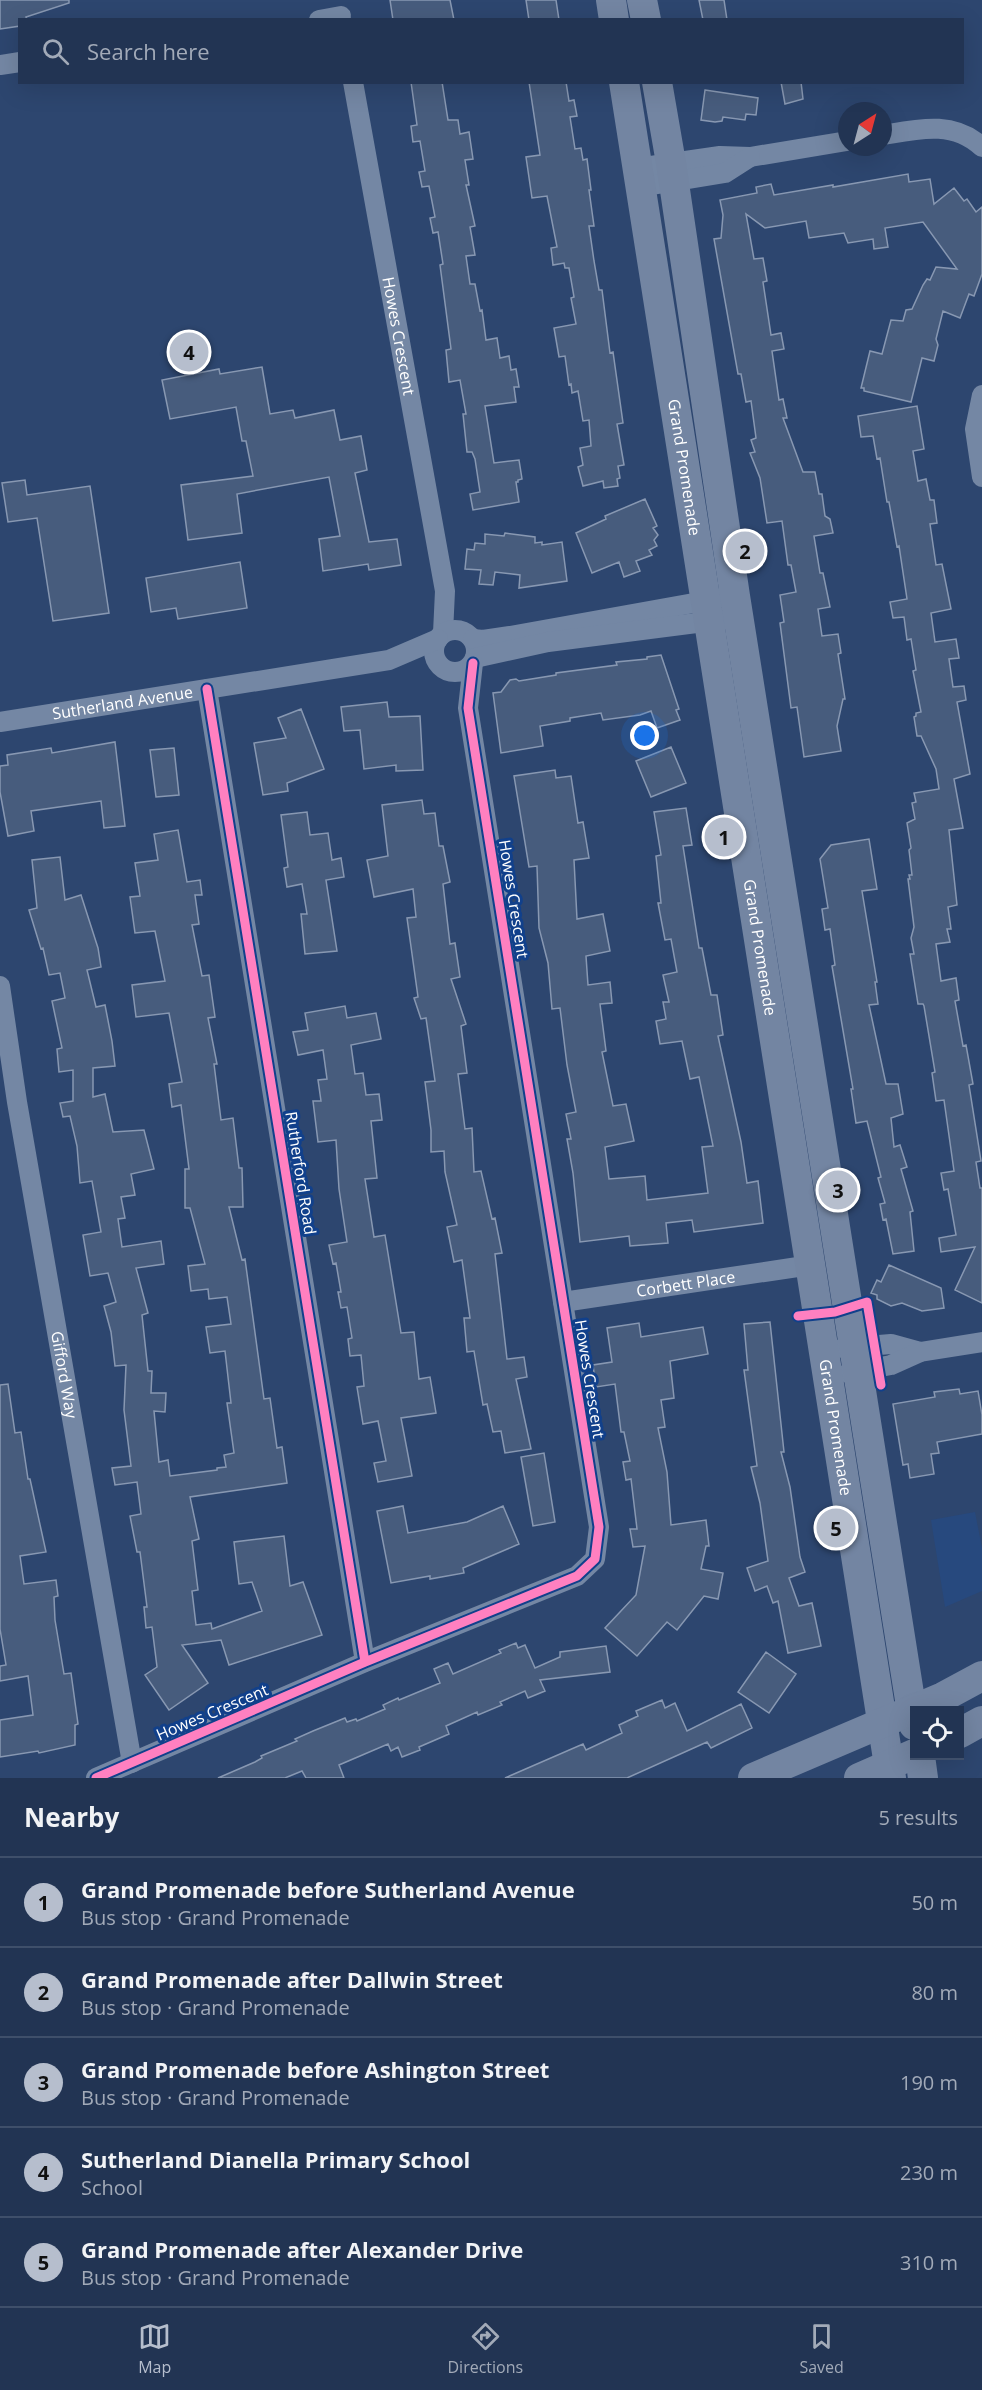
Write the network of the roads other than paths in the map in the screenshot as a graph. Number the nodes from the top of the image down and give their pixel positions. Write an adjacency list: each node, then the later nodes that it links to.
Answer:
1 (611, 0): 5 (main road)
2 (642, 0): 6 (main road)
3 (341, 12): 4 (street)
4 (325, 18)
5 (614, 18)
6 (646, 18)
7 (18, 62): 8 (street)
8 (0, 65)
9 (353, 84): 19 (street, Howes Crescent)
10 (624, 84): 16 (main road, Grand Promenade)
11 (657, 84): 15 (main road, Grand Promenade)
12 (892, 134): 14 (street)
13 (838, 142): 15 (street)
14 (982, 147)
15 (673, 173): 16 (street); 20 (main road, Grand Promenade)
16 (639, 178): 21 (main road, Grand Promenade)
17 (982, 394): 18 (street)
18 (982, 477)
19 (445, 591): 22 (street, Howes Crescent); 23 (street, Howes Crescent)
20 (736, 607): 21 (street); 29 (main road, Grand Promenade)
21 (707, 611): 23 (street); 30 (main road, Grand Promenade)
22 (440, 636): 23 (street); 24 (street, Sutherland Avenue); 25 (street)
23 (471, 648): 25 (street); 27 (street, Howes Crescent)
24 (389, 660): 25 (street, Sutherland Avenue); 26 (street, Sutherland Avenue)
25 (445, 668): 27 (street, Howes Crescent)
26 (207, 689): 28 (street, Sutherland Avenue); 38 (street, Rutherford Road)
27 (468, 708): 34 (street, Howes Crescent)
28 (0, 722)
29 (776, 852): 30 (main road); 36 (main road, Grand Promenade)
30 (746, 856): 33 (main road, Grand Promenade)
31 (0, 986): 32 (street, Gifford Way)
32 (9, 1103): 47 (street, Gifford Way)
33 (811, 1265): 34 (street, Corbett Place); 37 (main road, Grand Promenade)
34 (563, 1302): 38 (street, Howes Crescent)
35 (982, 1342): 36 (street)
36 (858, 1359): 37 (street); 37 (street); 40 (main road, Grand Promenade)
37 (826, 1363): 44 (main road, Grand Promenade)
38 (365, 1662): 47 (street, Howes Crescent)
39 (982, 1676): 41 (main road)
40 (911, 1706)
41 (933, 1706)
42 (910, 1718): 44 (main road)
43 (982, 1721): 45 (main road)
44 (882, 1723): 48 (main road, Grand Promenade); 50 (main road)
45 (964, 1730)
46 (921, 1760): 52 (main road)
47 (132, 1763): 49 (street, Howes Crescent)
48 (898, 1766): 51 (main road)
49 (96, 1778)
50 (753, 1778)
51 (859, 1778)
52 (923, 1778)

